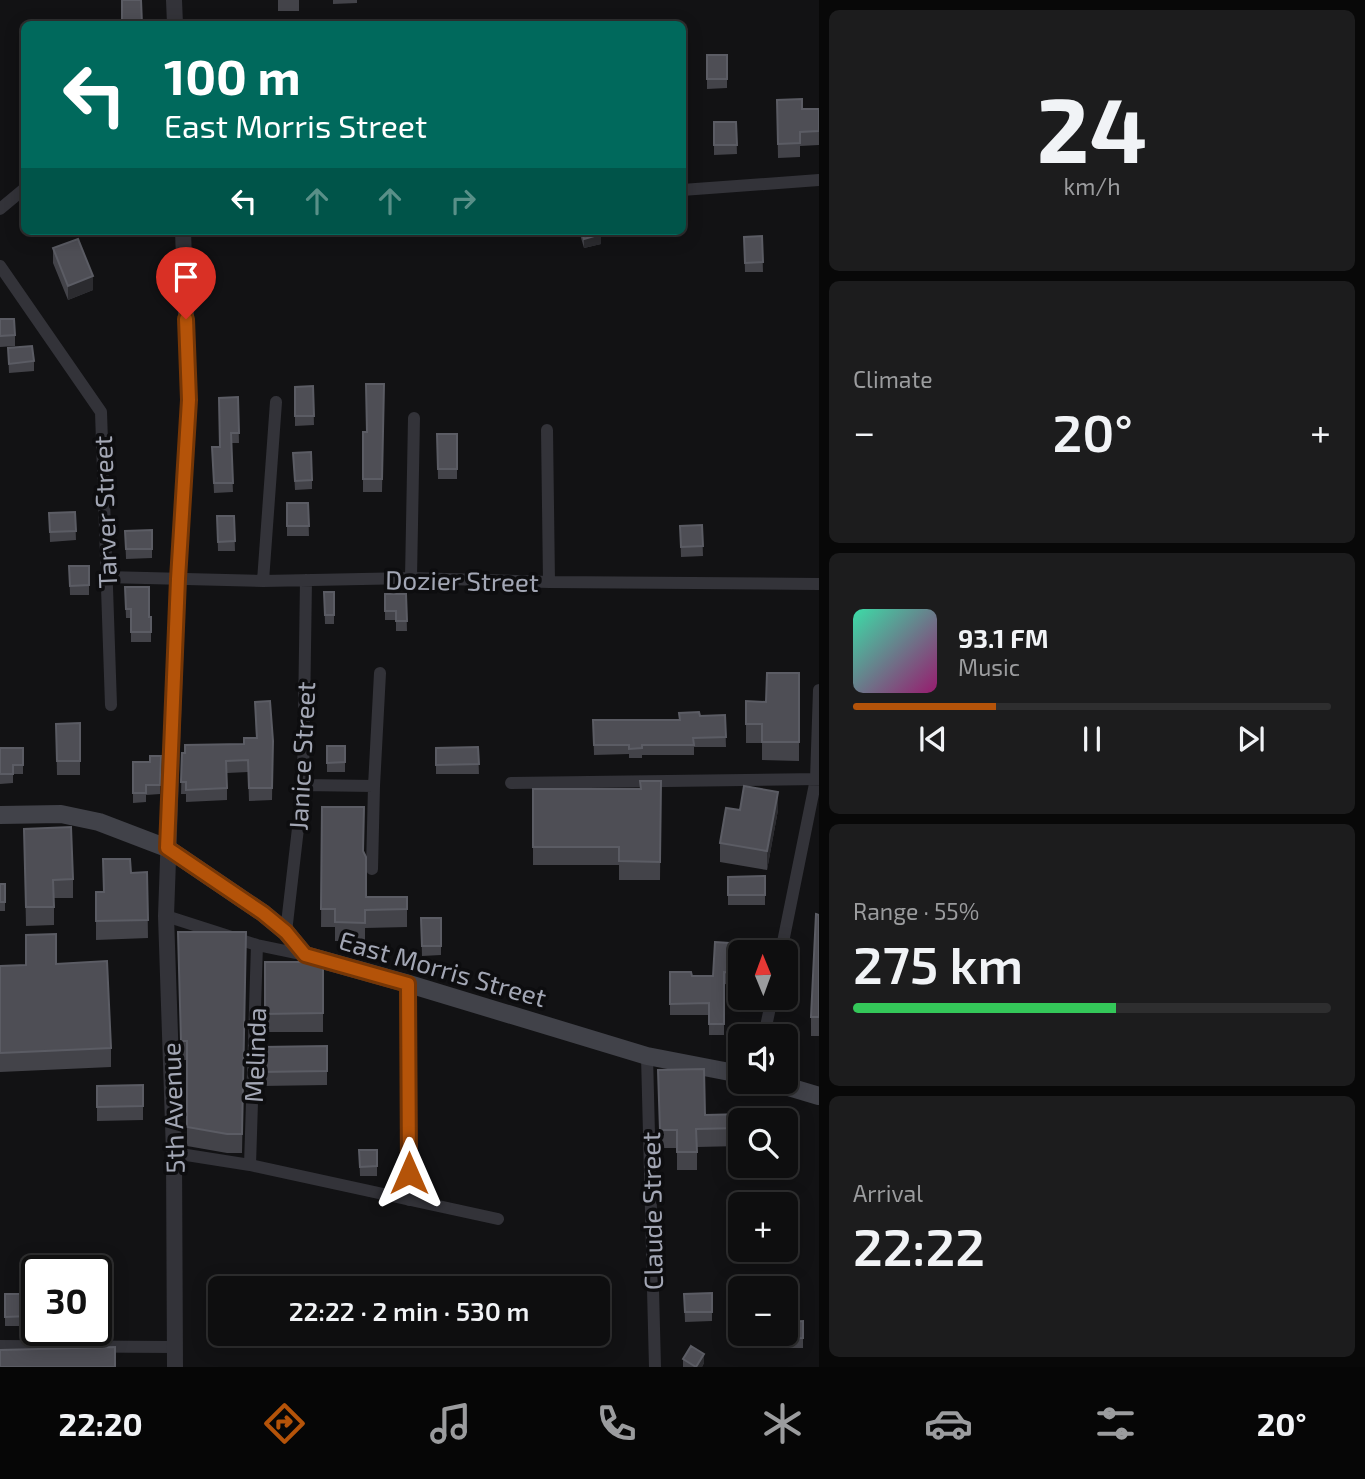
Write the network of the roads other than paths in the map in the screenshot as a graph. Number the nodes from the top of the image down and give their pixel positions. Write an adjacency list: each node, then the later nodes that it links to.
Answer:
1 (174, 0): 2 (street)
2 (175, 21)
3 (819, 180): 4 (street)
4 (686, 190)
5 (21, 192): 6 (street)
6 (0, 209)
7 (183, 235): 14 (street, 5th Avenue)
8 (0, 266): 12 (street, Tarver Street)
9 (276, 402): 15 (street)
10 (414, 418): 13 (street)
11 (547, 430): 17 (street)
12 (106, 577): 14 (street, Dozier Street); 21 (street, Tarver Street)
13 (411, 578): 16 (street, Dozier Street); 17 (street, Dozier Street)
14 (178, 579): 15 (street, Dozier Street); 27 (street, 5th Avenue)
15 (263, 580): 16 (street, Dozier Street)
16 (306, 580): 24 (street, Janice Street)
17 (549, 582): 18 (street, Dozier Street)
18 (819, 584)
19 (380, 673): 25 (street)
20 (819, 690): 22 (street)
21 (111, 705)
22 (818, 779): 23 (street); 31 (street)
23 (511, 783)
24 (303, 785): 25 (street); 30 (street, Janice Street)
25 (374, 786): 28 (street)
26 (0, 815): 27 (main road, East Morris Street)
27 (167, 848): 29 (street, 5th Avenue); 30 (main road, East Morris Street)
28 (373, 869)
29 (166, 916): 32 (street); 39 (street, 5th Avenue)
30 (286, 932): 33 (main road, East Morris Street)
31 (784, 940)
32 (257, 945): 33 (street); 40 (street, Melinda)
33 (305, 955): 34 (main road, East Morris Street)
34 (408, 984): 35 (main road, East Morris Street); 41 (street)
35 (647, 1056): 36 (main road, East Morris Street); 46 (street, Claude Street)
36 (728, 1072)
37 (798, 1090): 38 (main road)
38 (819, 1096)
39 (174, 1153): 40 (street); 44 (street, 5th Avenue)
40 (250, 1165): 41 (street)
41 (410, 1200): 42 (street)
42 (498, 1219)
43 (0, 1346): 44 (street)
44 (174, 1347): 45 (street, 5th Avenue)
45 (175, 1367)
46 (655, 1367)

